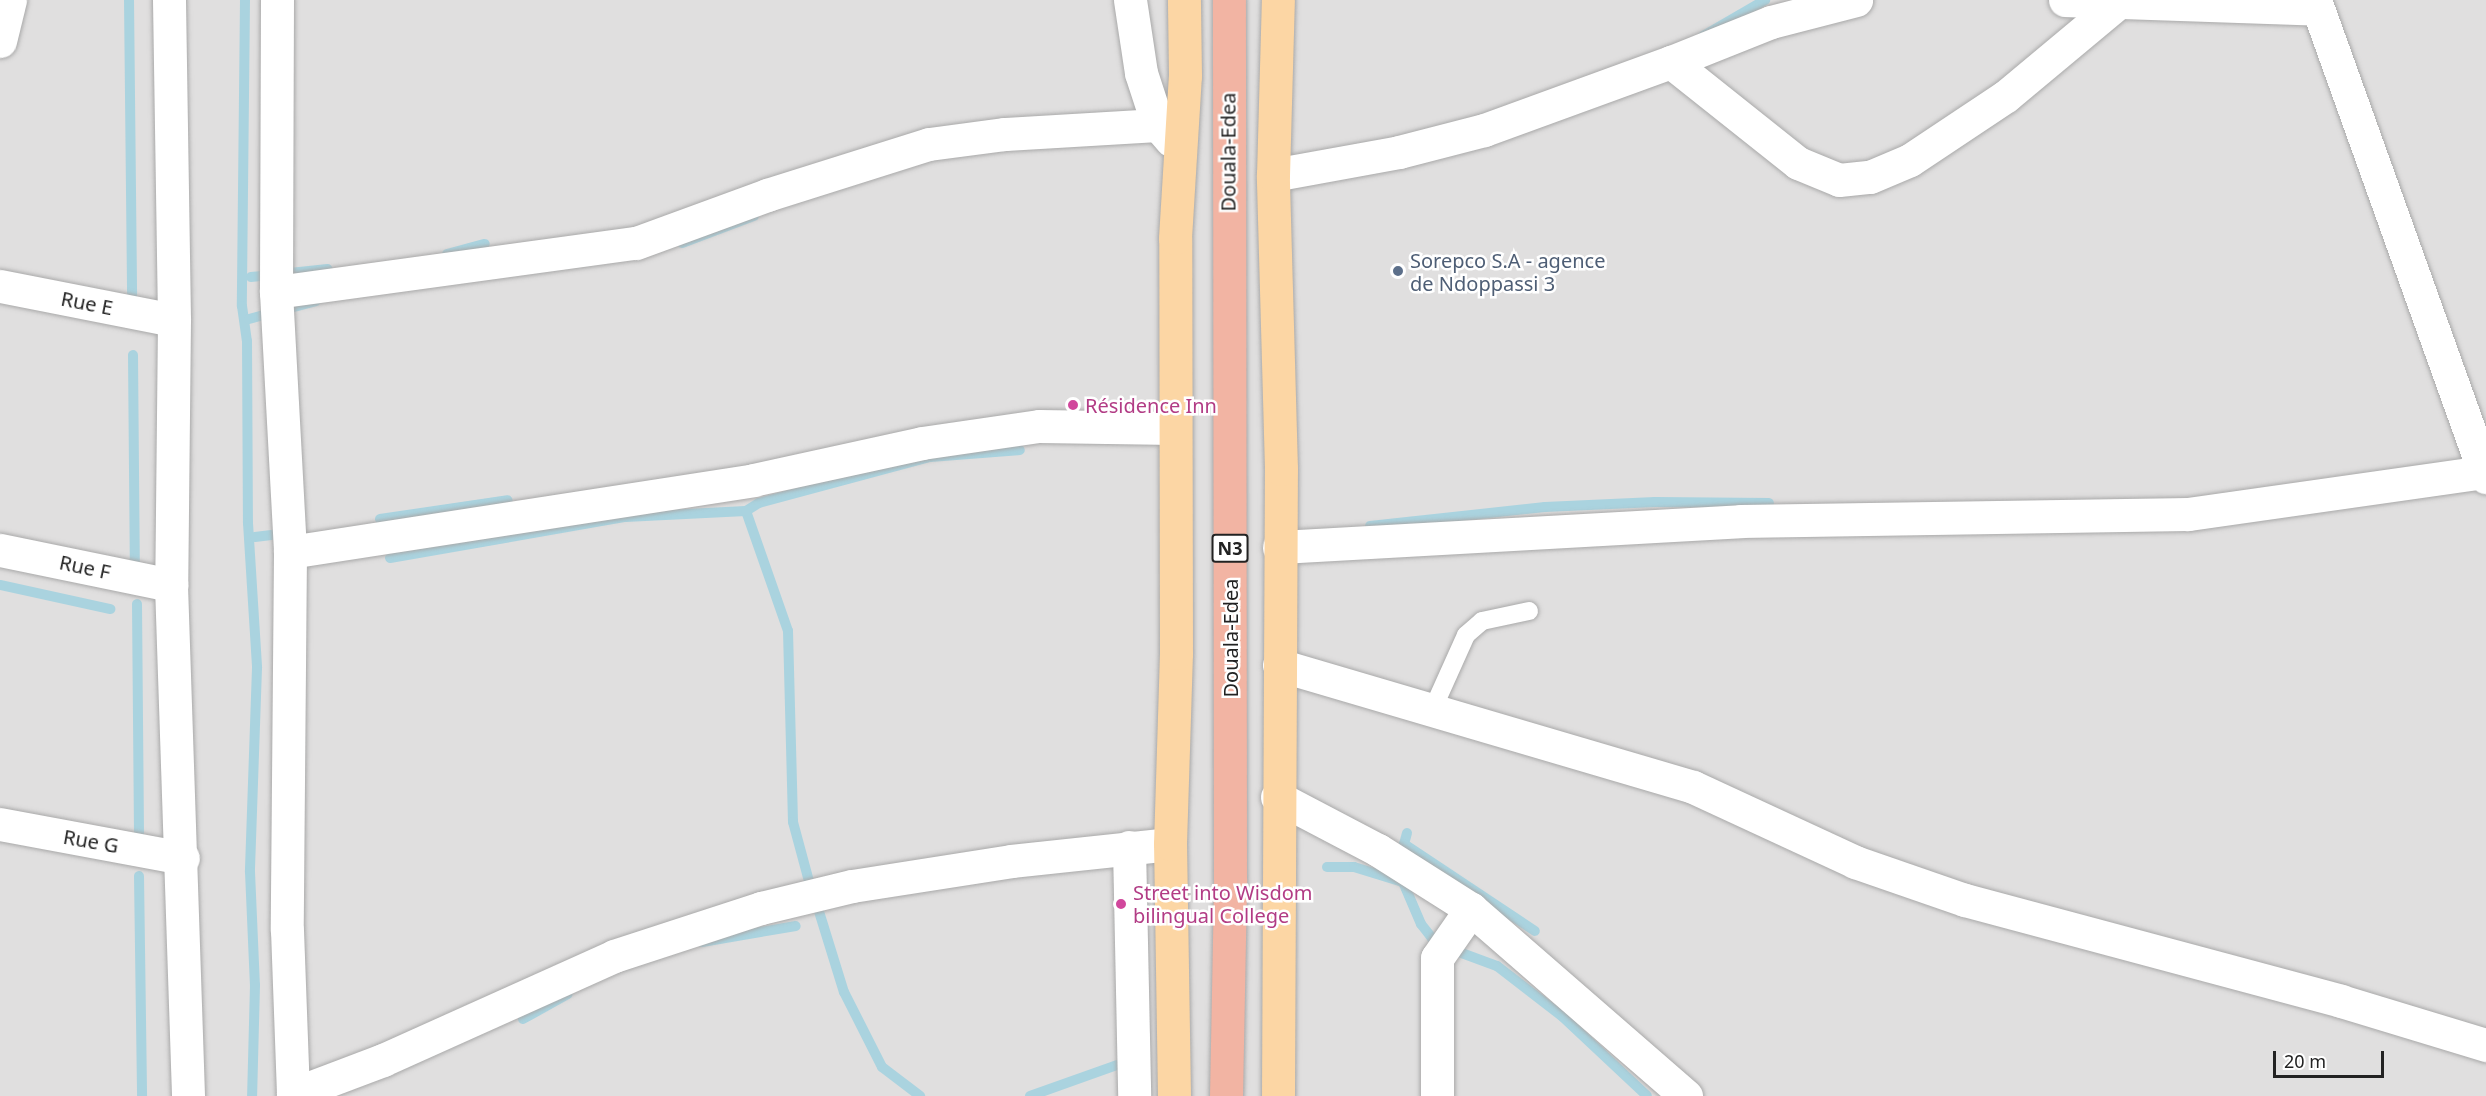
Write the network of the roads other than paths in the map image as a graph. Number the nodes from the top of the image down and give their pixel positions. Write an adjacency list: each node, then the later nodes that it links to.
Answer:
1 (10, 0): 12 (street)
2 (168, 0): 19 (street)
3 (277, 0): 18 (street)
4 (1130, 0): 14 (street)
5 (1185, 0): 15 (main road)
6 (1229, 0): 41 (highway, Douala-Edea / N3)
7 (1278, 0): 16 (main road)
8 (1856, 0): 13 (street)
9 (2065, 0): 10 (street)
10 (2119, 2): 11 (street); 13 (street)
11 (2316, 5): 20 (street)
12 (0, 41)
13 (1671, 63): 16 (street)
14 (1158, 125): 15 (street); 18 (street)
15 (1181, 154): 21 (main road)
16 (1273, 175): 23 (main road)
17 (0, 286): 19 (street, Rue E)
18 (276, 292): 25 (street)
19 (174, 320): 26 (street)
20 (2477, 423): 22 (street)
21 (1174, 428): 25 (street); 32 (main road)
22 (2485, 475): 23 (street)
23 (1280, 547): 28 (main road)
24 (0, 550): 26 (street, Rue F)
25 (290, 552): 37 (street)
26 (171, 585): 34 (street)
27 (1529, 612): 29 (lane)
28 (1279, 665): 29 (street); 30 (main road)
29 (1431, 713): 36 (street)
30 (1277, 797): 35 (street); 42 (main road)
31 (0, 824): 34 (street, Rue G)
32 (1170, 844): 33 (street); 40 (main road)
33 (1129, 847): 37 (street); 39 (street)
34 (183, 858): 38 (street)
35 (1471, 909): 43 (street); 44 (street)
36 (2486, 1045)
37 (293, 1095)
38 (188, 1096)
39 (1134, 1096)
40 (1174, 1096)
41 (1226, 1096)
42 (1278, 1096)
43 (1437, 1096)
44 (1686, 1096)

